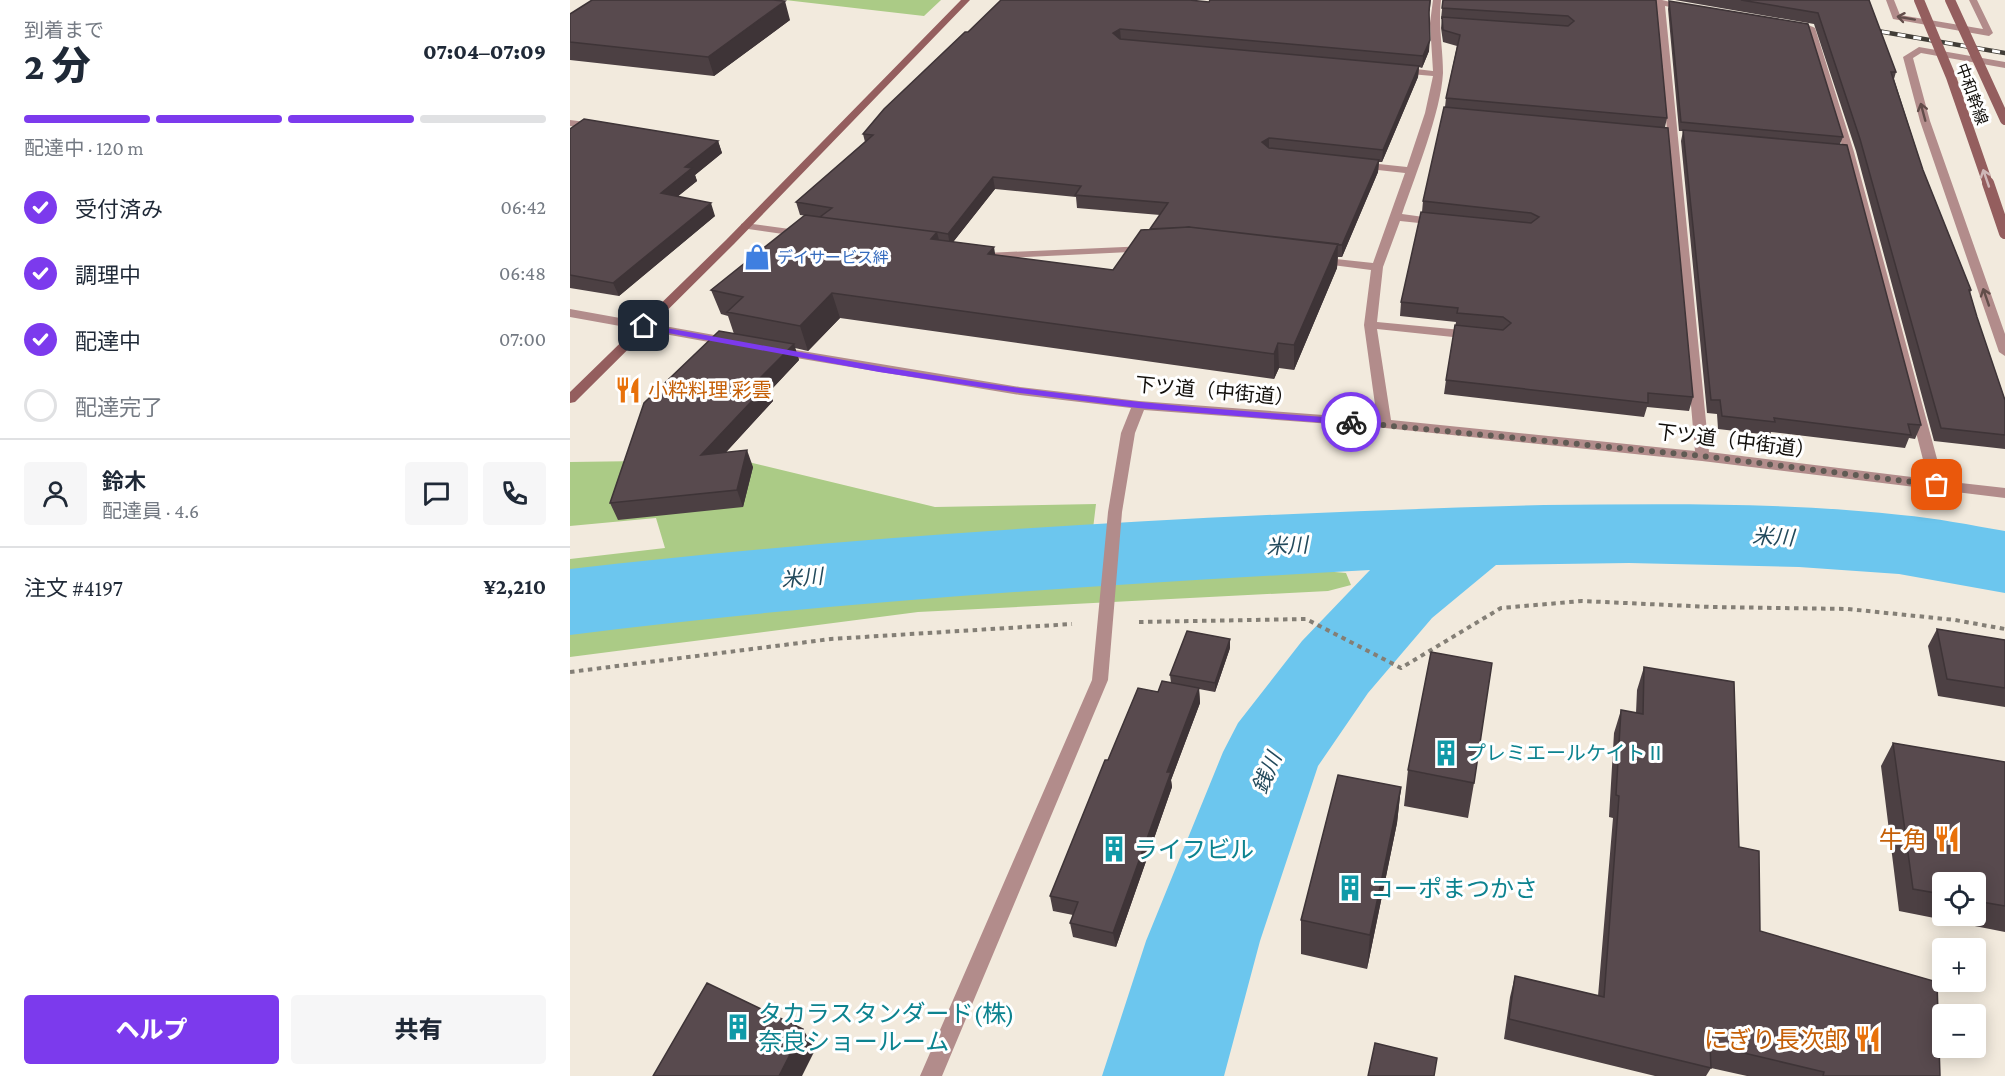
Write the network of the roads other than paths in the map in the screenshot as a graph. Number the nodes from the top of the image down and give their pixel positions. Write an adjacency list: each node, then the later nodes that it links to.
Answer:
1 (966, 0): 23 (main road)
2 (1437, 0): 11 (street)
3 (1647, 0): 8 (street)
4 (1890, 0): 7 (street, one-way to 4)
5 (1919, 0): 24 (main road, 中和幹線, one-way to 5, bridge)
6 (1950, 0): 16 (main road, 中和幹線, bridge)
7 (1973, 0)
8 (1660, 3): 9 (street); 40 (street)
9 (1695, 9)
10 (1776, 22): 41 (street)
11 (1434, 23): 12 (street); 15 (street)
12 (1445, 24)
13 (2005, 64): 36 (street, one-way to 13)
14 (1391, 70): 15 (street)
15 (1437, 74): 20 (street)
16 (2005, 120)
17 (570, 123): 18 (street)
18 (594, 126)
19 (1352, 164): 20 (street)
20 (1411, 171): 21 (street)
21 (1396, 218): 22 (street); 29 (street)
22 (1452, 223)
23 (745, 226): 25 (street); 32 (main road)
24 (2005, 233)
25 (812, 235)
26 (1156, 248): 27 (street)
27 (971, 254)
28 (1307, 259): 29 (street)
29 (1377, 267): 31 (street)
30 (570, 313): 32 (street)
31 (1370, 325): 33 (street); 39 (street)
32 (644, 326): 34 (street); 37 (main road)
33 (1490, 336)
34 (740, 344)
35 (762, 348): 38 (street, 下ツ道（中街道）)
36 (2005, 352)
37 (570, 399)
38 (1138, 405): 39 (street, 下ツ道（中街道）); 43 (street)
39 (1385, 424): 40 (street, 下ツ道（中街道）)
40 (1702, 456): 41 (street, 下ツ道（中街道）)
41 (1937, 485): 42 (street, 下ツ道（中街道）)
42 (2005, 494)
43 (931, 1076)

